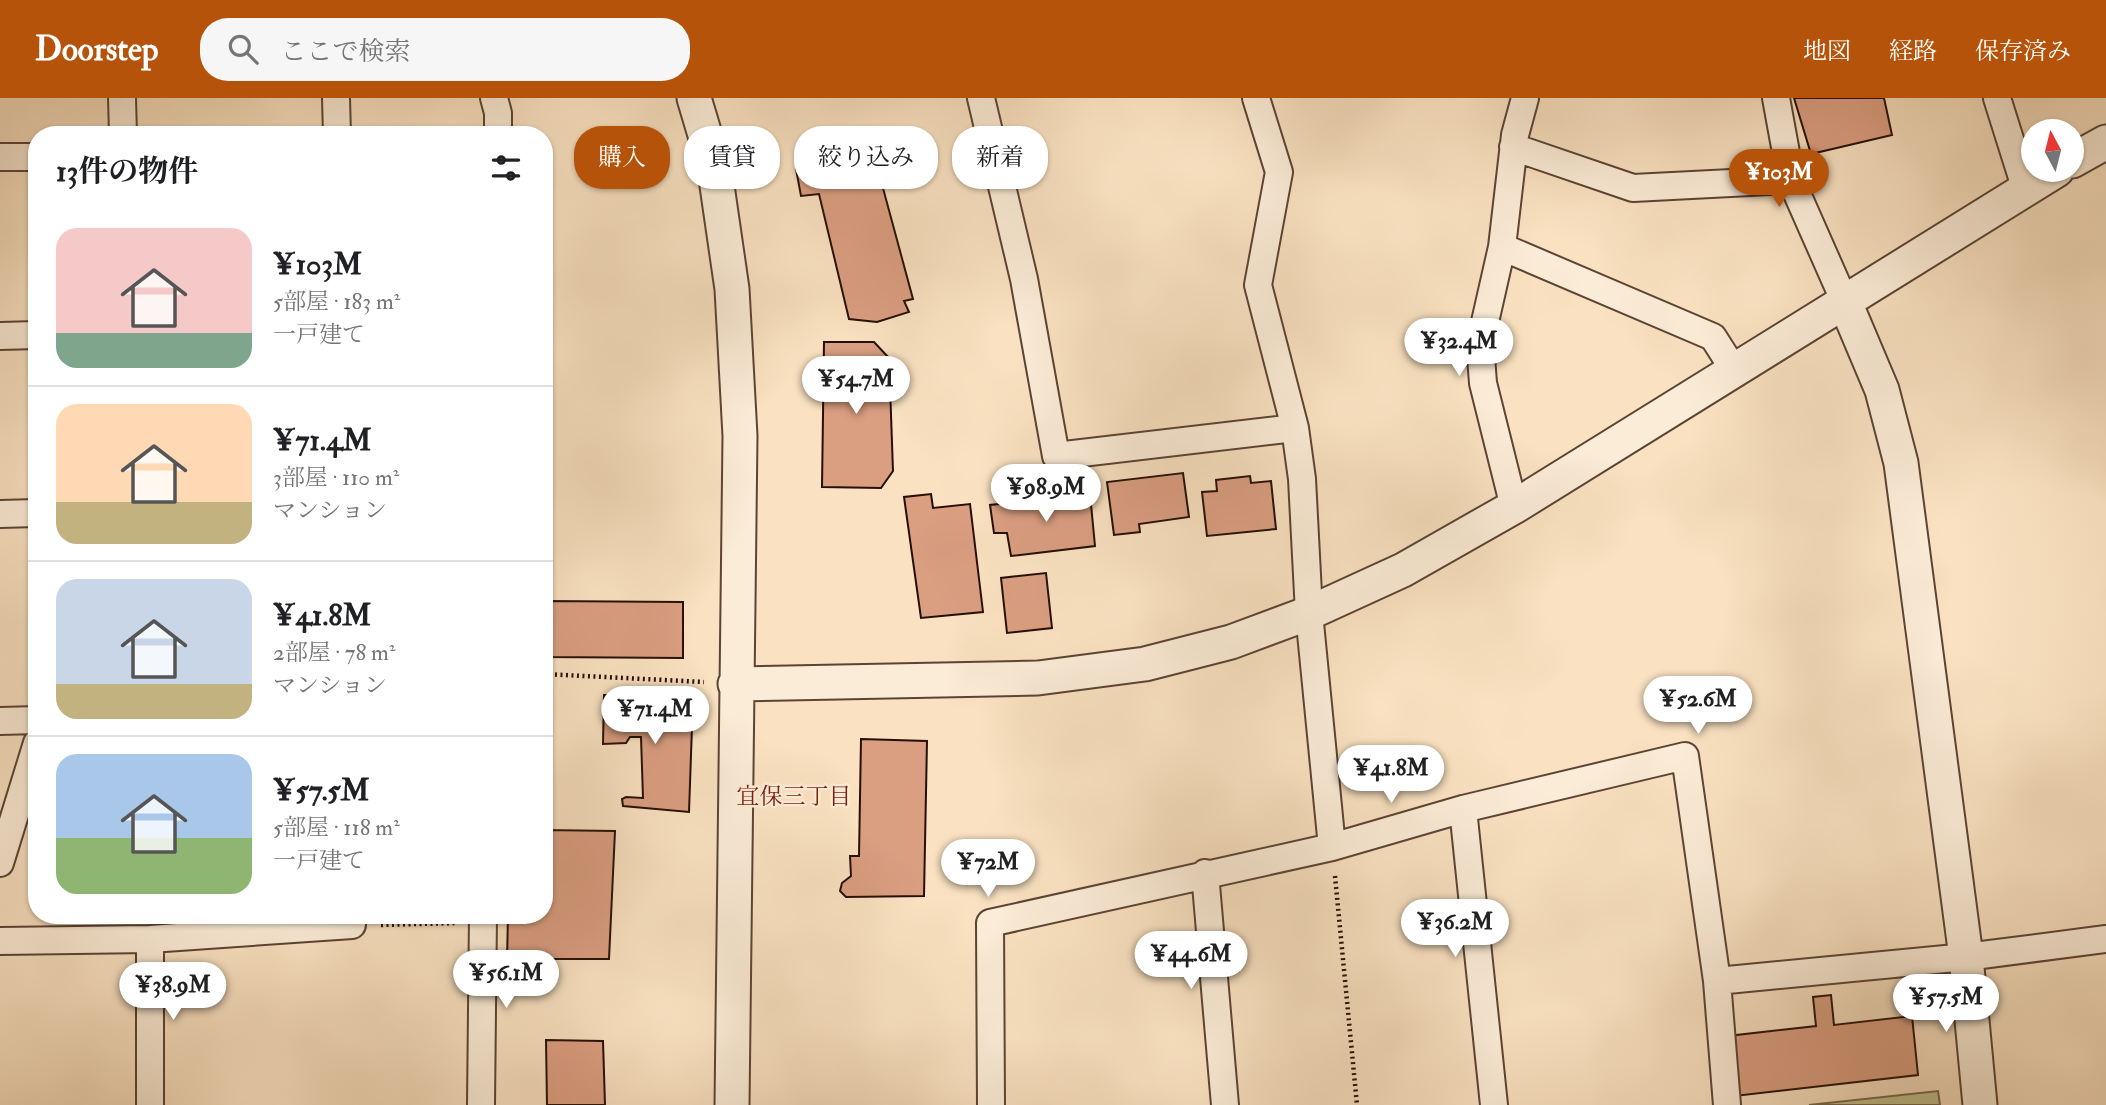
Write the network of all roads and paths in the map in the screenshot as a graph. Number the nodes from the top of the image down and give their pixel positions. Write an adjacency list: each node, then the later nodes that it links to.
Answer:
1 (122, 98): 10 (street)
2 (336, 98): 11 (street)
3 (494, 98): 12 (street)
4 (694, 98): 32 (street)
5 (981, 98): 26 (street)
6 (1256, 98): 26 (street)
7 (1525, 98): 14 (street)
8 (1776, 98): 18 (street)
9 (1997, 98): 20 (street)
10 (123, 126)
11 (337, 126)
12 (498, 126)
13 (2106, 142): 15 (street)
14 (1513, 147): 18 (street); 21 (street)
15 (2084, 154)
16 (0, 157): 17 (street)
17 (28, 157)
18 (1791, 180): 22 (street)
19 (2034, 182): 20 (street)
20 (2025, 187): 22 (street)
21 (1502, 247): 25 (street); 27 (street)
22 (1844, 300): 25 (street); 45 (street)
23 (28, 335): 24 (street)
24 (0, 336)
25 (1734, 370): 27 (street)
26 (1295, 428): 30 (street)
27 (1514, 507): 30 (street)
28 (28, 513): 29 (street)
29 (0, 514)
30 (1309, 613): 32 (street); 37 (street)
31 (553, 674): 32 (path)
32 (735, 684): 49 (street)
33 (0, 720): 34 (street)
34 (28, 720)
35 (28, 772): 38 (street)
36 (1463, 809): 37 (street); 46 (street); 53 (street)
37 (1332, 847): 39 (street); 52 (path)
38 (0, 863)
39 (1205, 873): 50 (street); 51 (street)
40 (309, 924): 42 (street)
41 (483, 924): 48 (street)
42 (150, 939): 44 (street); 47 (street)
43 (2106, 939): 45 (street)
44 (0, 941)
45 (1966, 957): 46 (street); 55 (street)
46 (1717, 981): 54 (street)
47 (150, 1105)
48 (481, 1105)
49 (732, 1105)
50 (991, 1105)
51 (1225, 1105)
52 (1357, 1105)
53 (1494, 1105)
54 (1727, 1105)
55 (1980, 1105)

